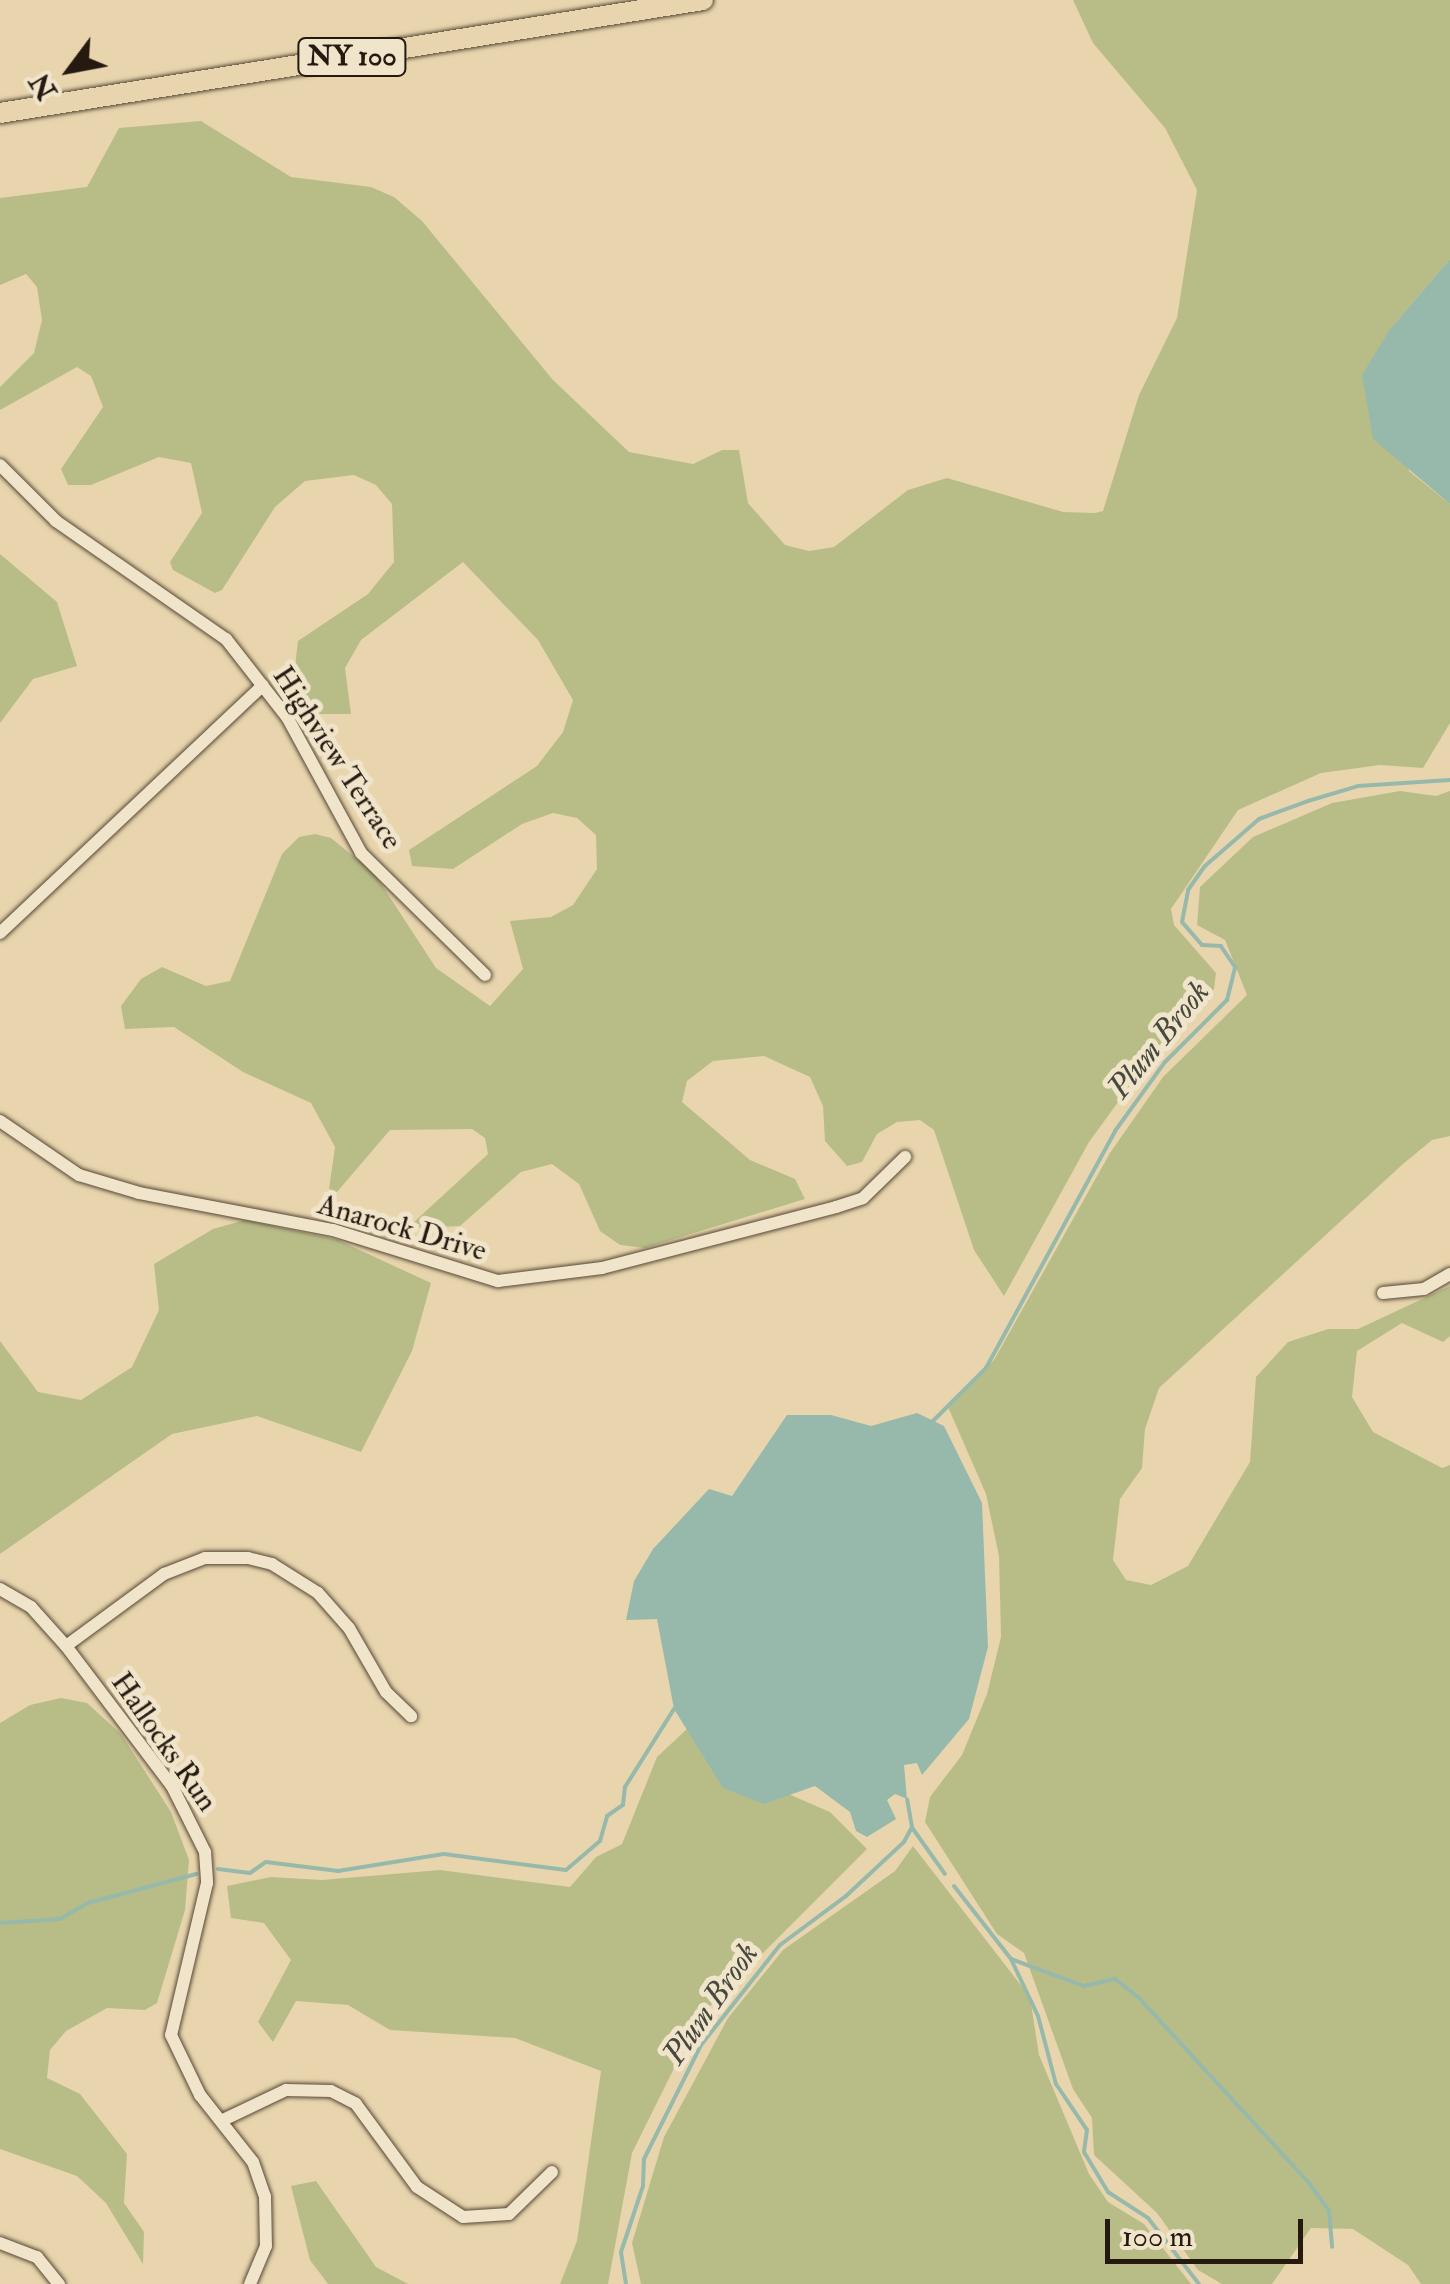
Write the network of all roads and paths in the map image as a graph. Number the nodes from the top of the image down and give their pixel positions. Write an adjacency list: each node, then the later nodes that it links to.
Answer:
1 (703, 0): 2 (main road, NY 100)
2 (0, 113)
3 (0, 465): 4 (street, Highview Terrace)
4 (262, 684): 5 (street); 6 (street, Highview Terrace)
5 (0, 933)
6 (486, 975)
7 (0, 1122): 8 (street, Anarock Drive)
8 (905, 1157)
9 (1450, 1274): 10 (street)
10 (1384, 1293)
11 (0, 1589): 12 (street, Hallocks Run)
12 (66, 1646): 13 (street); 14 (street, Hallocks Run)
13 (411, 1716)
14 (223, 2120): 15 (street); 18 (street, Hallocks Run)
15 (552, 2172)
16 (0, 2243): 17 (street)
17 (59, 2284)
18 (250, 2284)

